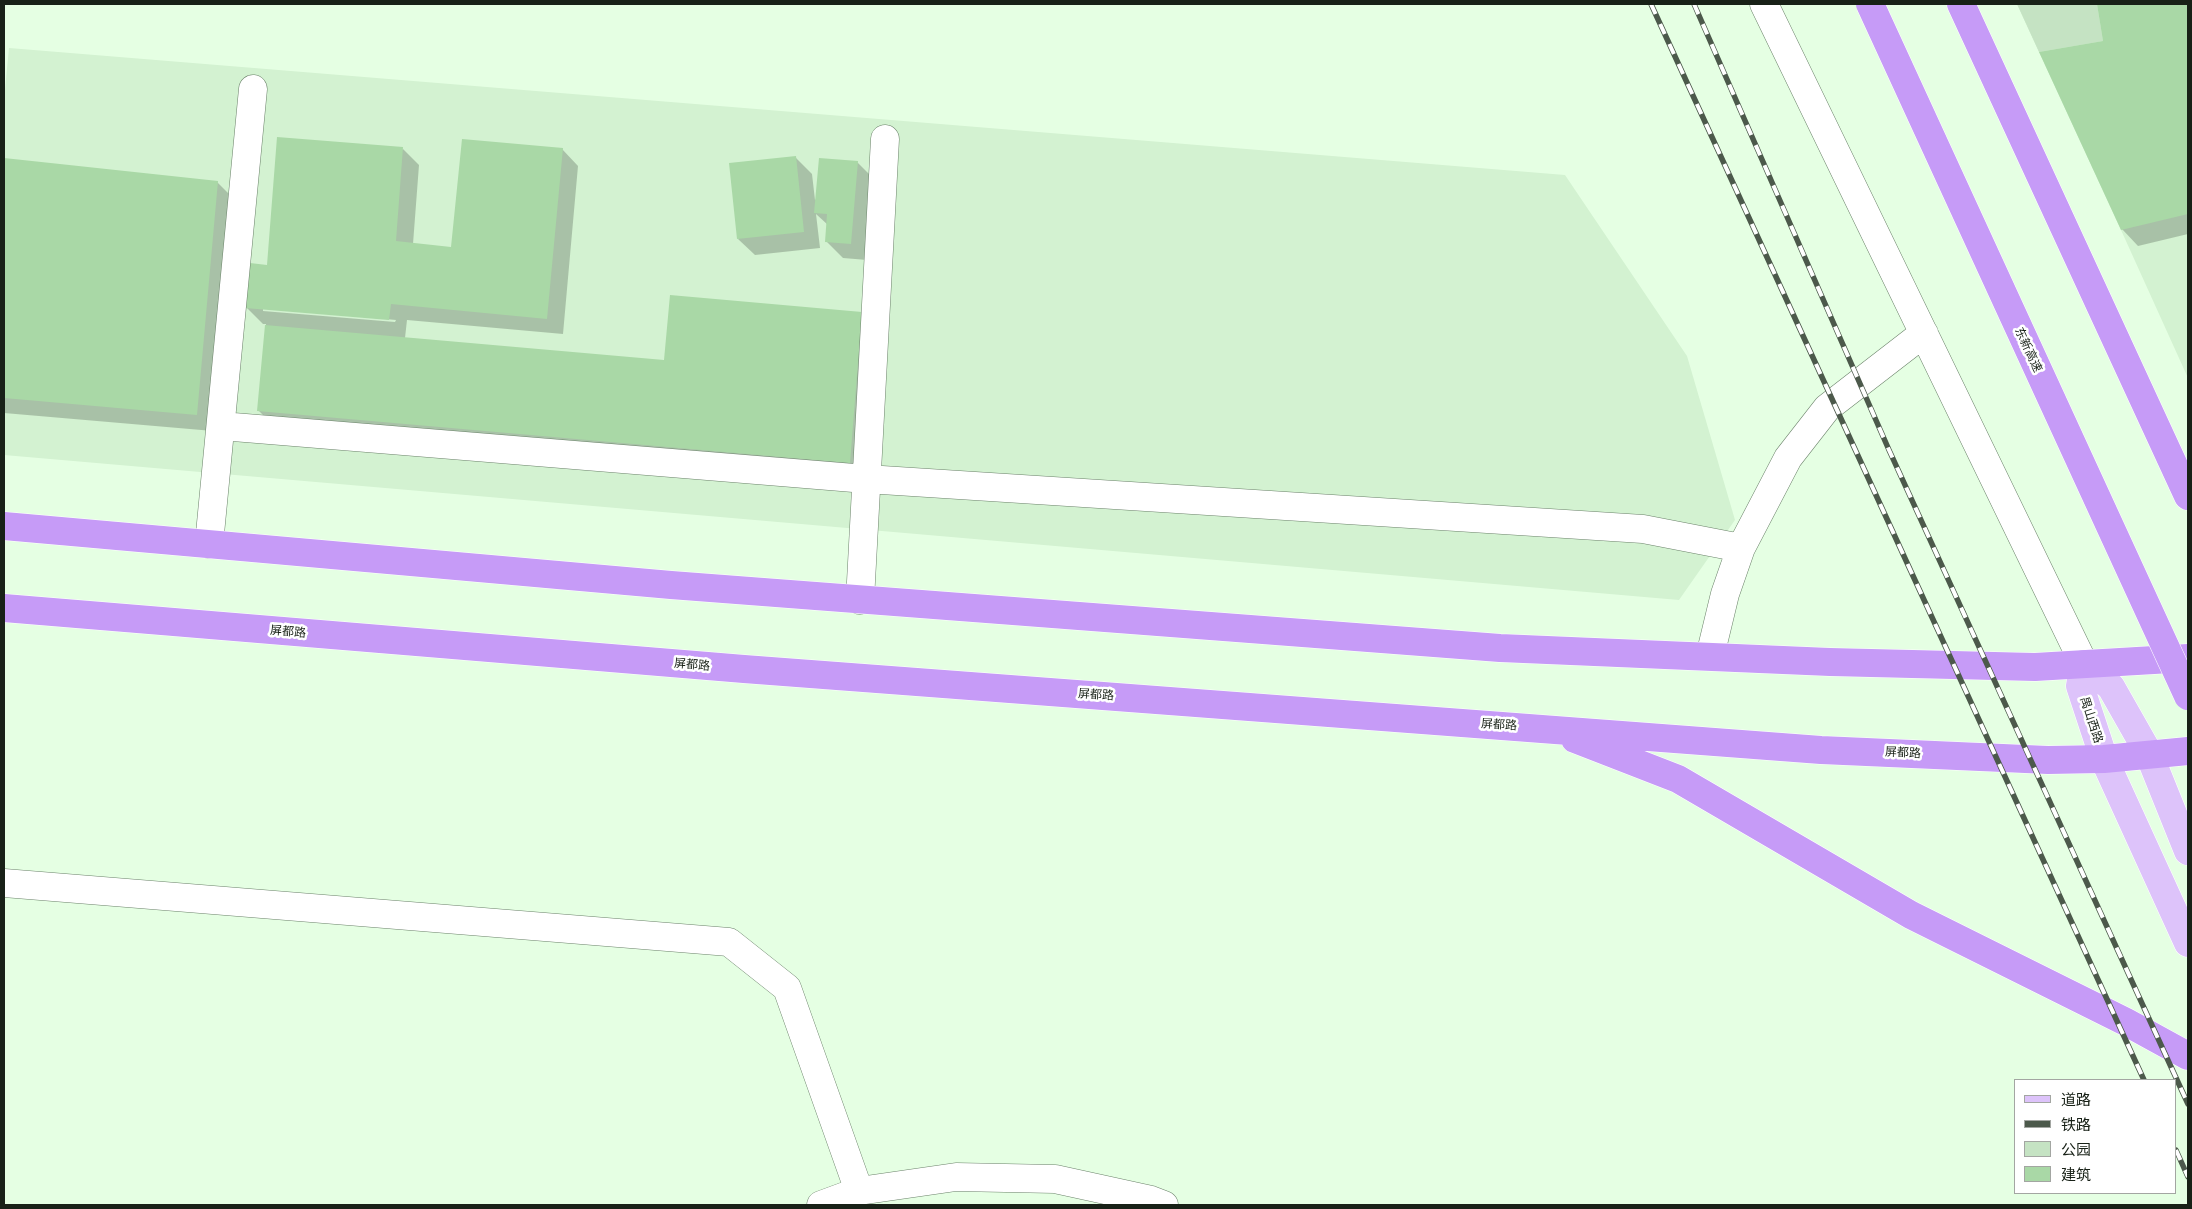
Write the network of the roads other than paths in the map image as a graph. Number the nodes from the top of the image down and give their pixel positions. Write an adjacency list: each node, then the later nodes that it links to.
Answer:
1 (1764, 4): 6 (street)
2 (1870, 4): 18 (highway, 东新高速, bridge)
3 (1961, 4): 9 (highway)
4 (253, 89): 7 (street)
5 (885, 139): 8 (street)
6 (1924, 332): 12 (street); 17 (street)
7 (221, 426): 8 (street); 11 (street)
8 (866, 479): 12 (street); 13 (street)
9 (2188, 496)
10 (4, 526): 11 (highway)
11 (210, 544): 13 (highway)
12 (1741, 548): 15 (street)
13 (860, 600): 15 (highway)
14 (4, 608): 19 (highway, 屏都路)
15 (1710, 656): 17 (highway)
16 (2188, 658): 17 (highway)
17 (2084, 664): 21 (main road); 22 (main road, 禺山西路)
18 (2188, 696)
19 (1550, 729): 22 (highway, 屏都路); 26 (highway)
20 (2188, 752): 21 (highway, 屏都路)
21 (2149, 754): 22 (highway, 屏都路); 23 (main road)
22 (2104, 759): 25 (main road, 禺山西路)
23 (2188, 851)
24 (4, 883): 27 (street)
25 (2188, 943)
26 (2188, 1056)
27 (859, 1191): 28 (street); 29 (street)
28 (821, 1205)
29 (1164, 1205)

